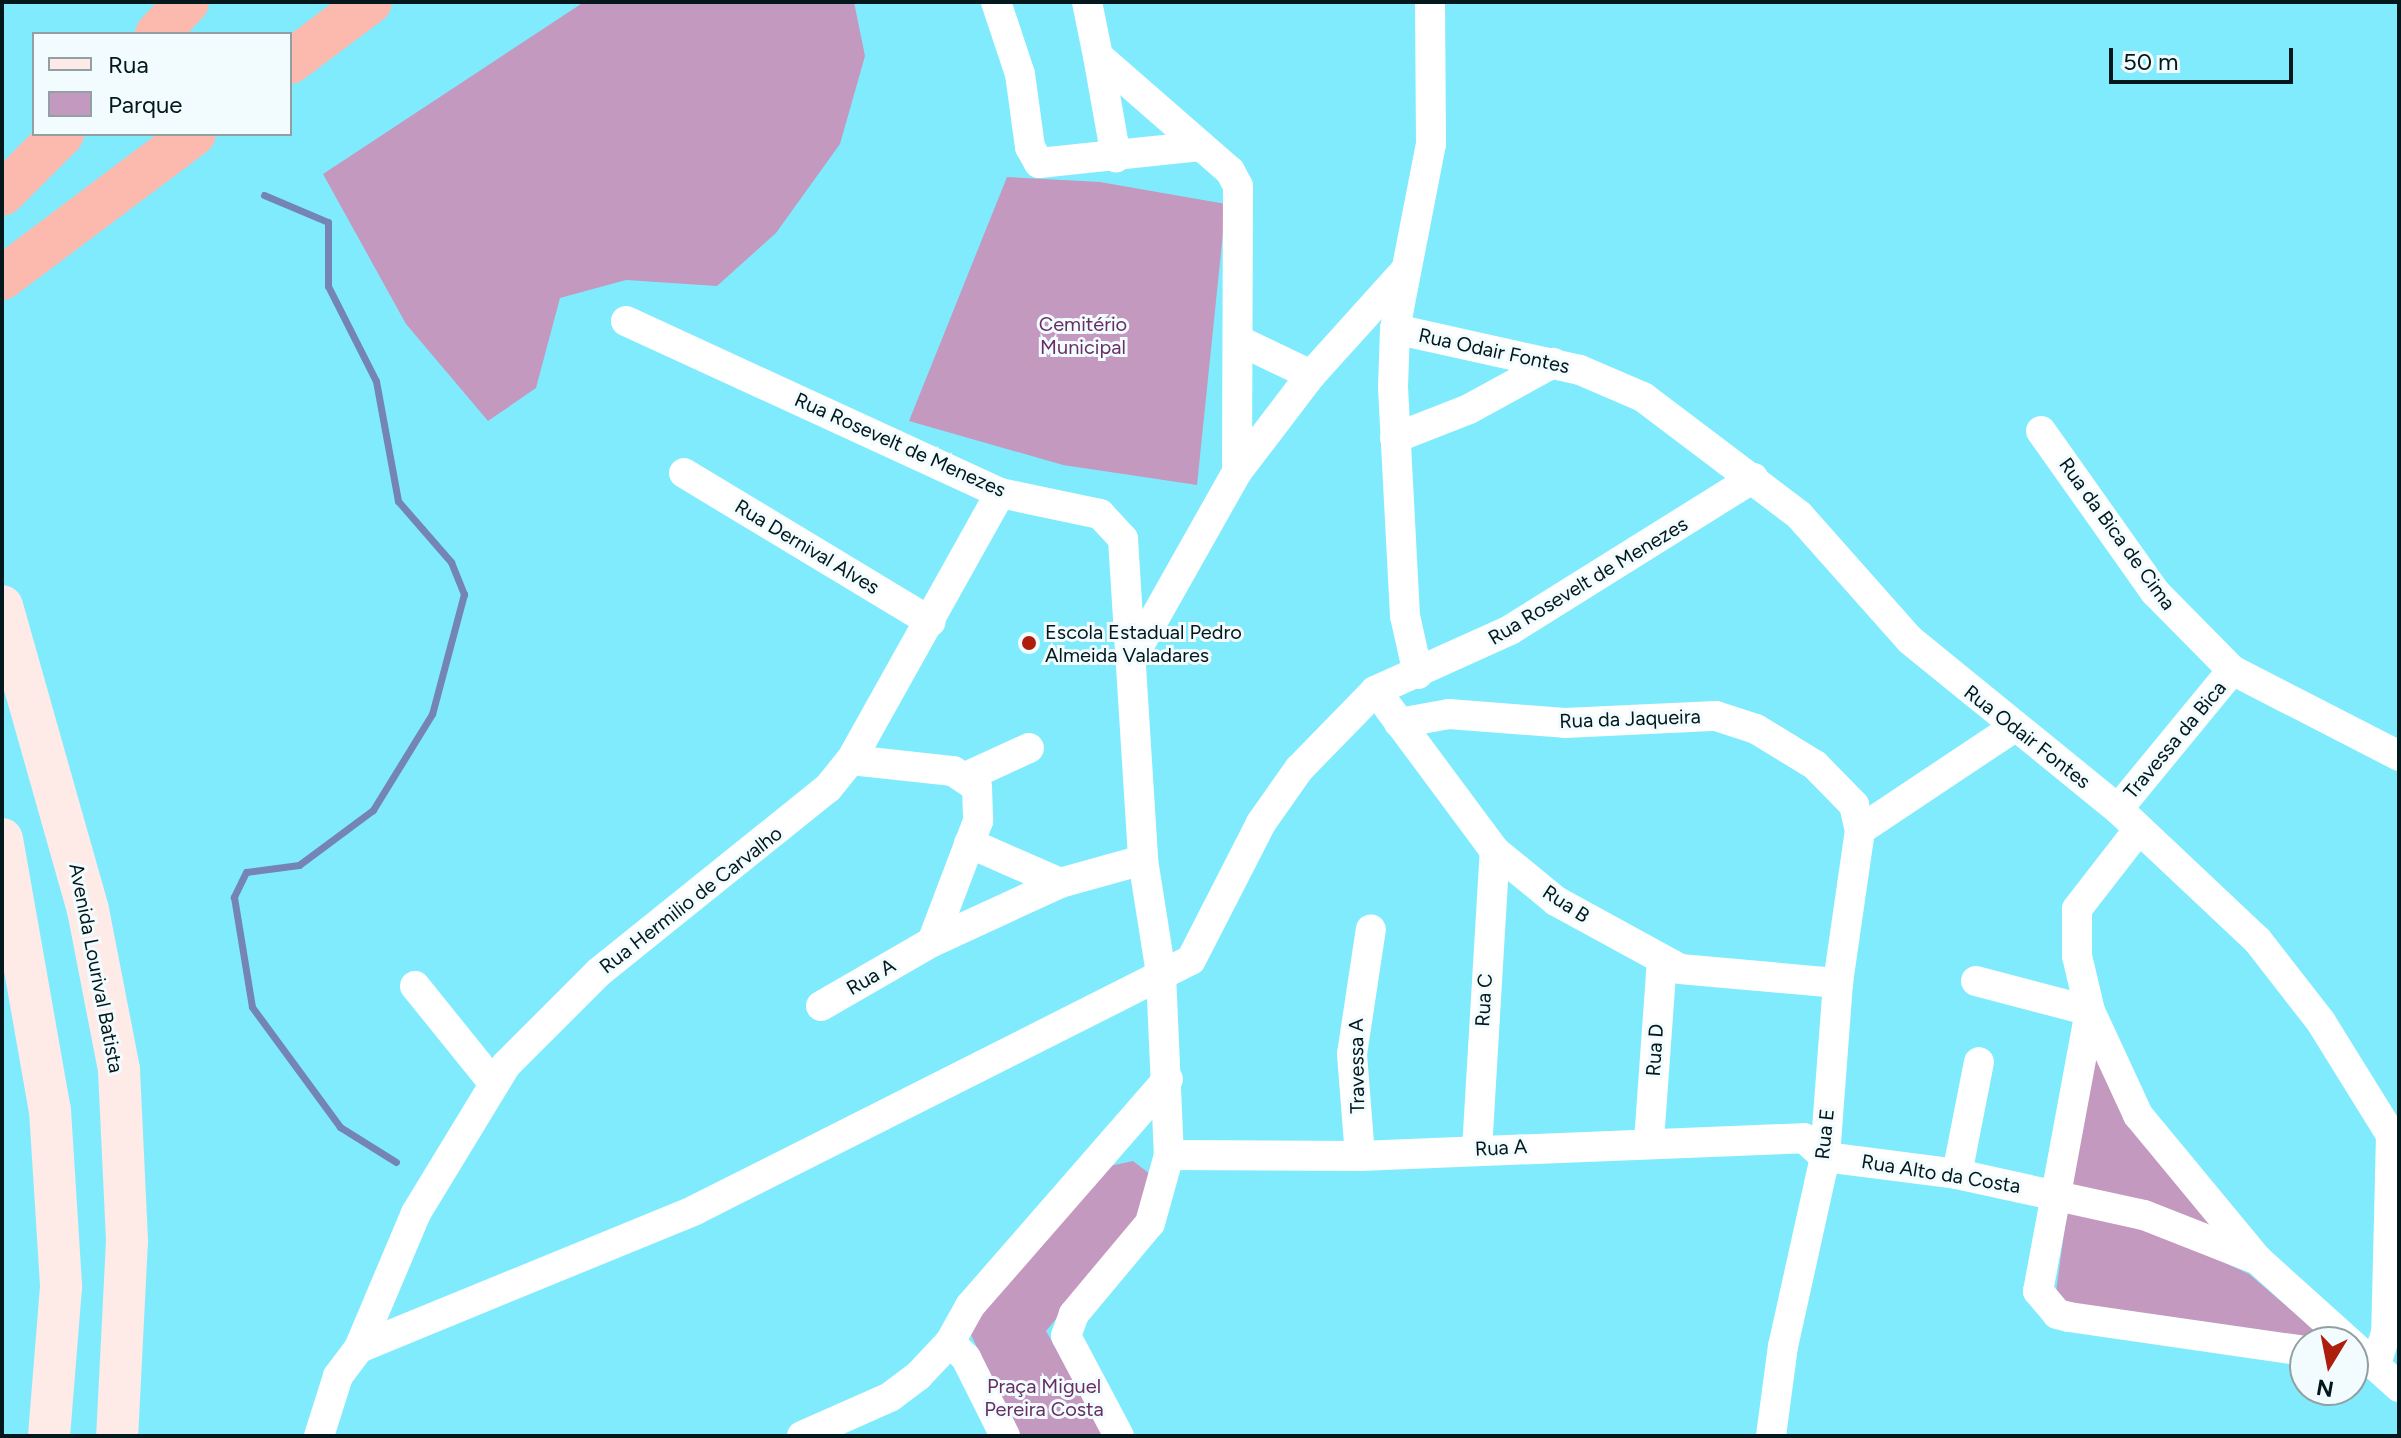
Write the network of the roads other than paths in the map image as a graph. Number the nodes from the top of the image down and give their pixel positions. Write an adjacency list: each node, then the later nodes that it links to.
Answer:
1 (187, 2): 6 (highway)
2 (370, 2): 8 (highway)
3 (996, 2): 12 (street)
4 (1087, 2): 7 (street)
5 (1430, 2): 14 (street)
6 (159, 32)
7 (1098, 56): 11 (street); 12 (street)
8 (292, 60)
9 (60, 136): 13 (highway)
10 (191, 136): 15 (highway)
11 (1200, 146): 12 (street); 18 (street)
12 (1116, 157)
13 (2, 194)
14 (1405, 271): 17 (street); 20 (street)
15 (2, 278)
16 (626, 321): 26 (street, Rua Rosevelt de Menezes)
17 (1395, 329): 19 (street, Rua Odair Fontes); 22 (street)
18 (1238, 340): 20 (street); 23 (street)
19 (1553, 363): 22 (street); 25 (street, Rua Odair Fontes)
20 (1311, 375): 23 (street)
21 (2041, 431): 30 (street, Rua da Bica de Cima)
22 (1395, 438): 31 (street)
23 (1237, 472): 29 (street)
24 (684, 473): 28 (street, Rua Dernival Alves)
25 (1753, 478): 31 (street, Rua Rosevelt de Menezes); 35 (street, Rua Odair Fontes)
26 (1000, 493): 28 (street, Rua Hermilio de Carvalho); 29 (street, Rua Rosevelt de Menezes)
27 (2, 606): 32 (main road, Avenida Lourival Batista)
28 (931, 622): 38 (street, Rua Hermilio de Carvalho)
29 (1130, 662): 45 (street, Rua Rosevelt de Menezes)
30 (2232, 670): 37 (street, Rua da Bica de Cima); 40 (street, Travessa da Bica)
31 (1418, 674): 33 (street, Rua Rosevelt de Menezes)
32 (13, 680): 75 (main road, Avenida Lourival Batista)
33 (1375, 691): 34 (street, Rua B); 50 (street, Rua Rosevelt de Menezes)
34 (1399, 723): 41 (street, Rua da Jaqueira); 44 (street, Rua B)
35 (2013, 728): 40 (street, Rua Odair Fontes); 41 (street)
36 (1029, 748): 39 (street)
37 (2398, 752)
38 (851, 760): 39 (street); 58 (street, Rua Hermilio de Carvalho)
39 (968, 776): 43 (street)
40 (2128, 819): 55 (street, Travessa da Bica); 71 (street, Rua Odair Fontes)
41 (1860, 830): 52 (street, Rua E)
42 (2, 839): 74 (main road)
43 (969, 843): 46 (street); 48 (street)
44 (1495, 851): 49 (street, Rua B); 60 (street, Rua C)
45 (1143, 860): 46 (street, Rua A); 50 (street, Rua Rosevelt de Menezes)
46 (1060, 883): 48 (street, Rua A)
47 (1371, 929): 62 (street, Travessa A)
48 (932, 942): 54 (street, Rua A)
49 (1662, 959): 52 (street, Rua B); 59 (street, Rua D)
50 (1161, 974): 57 (street, Rua Rosevelt de Menezes); 69 (street)
51 (1976, 981): 55 (street)
52 (1838, 983): 63 (street, Rua E)
53 (415, 986): 58 (street)
54 (821, 1006)
55 (2090, 1011): 65 (street); 66 (street)
56 (1979, 1062): 64 (street)
57 (1168, 1079): 61 (street); 68 (street)
58 (494, 1084): 69 (street, Rua Hermilio de Carvalho)
59 (1649, 1141): 60 (street, Rua A); 63 (street, Rua A)
60 (1477, 1150): 62 (street, Rua A)
61 (1169, 1155): 62 (street, Rua A); 79 (street)
62 (1360, 1156)
63 (1825, 1157): 64 (street, Rua Alto da Costa); 80 (street, Rua E)
64 (1957, 1174): 65 (street, Rua Alto da Costa)
65 (2057, 1194): 66 (street, Rua Alto da Costa); 70 (street)
66 (2258, 1260): 67 (street)
67 (2329, 1326)
68 (950, 1342): 77 (street); 78 (street)
69 (359, 1348): 76 (street, Rua Hermilio de Carvalho)
70 (2289, 1349)
71 (2369, 1355)
72 (2369, 1363): 73 (street)
73 (2399, 1387)
74 (49, 1436)
75 (117, 1436)
76 (319, 1436)
77 (802, 1436)
78 (1005, 1436)
79 (1119, 1436)
80 (1771, 1436)

